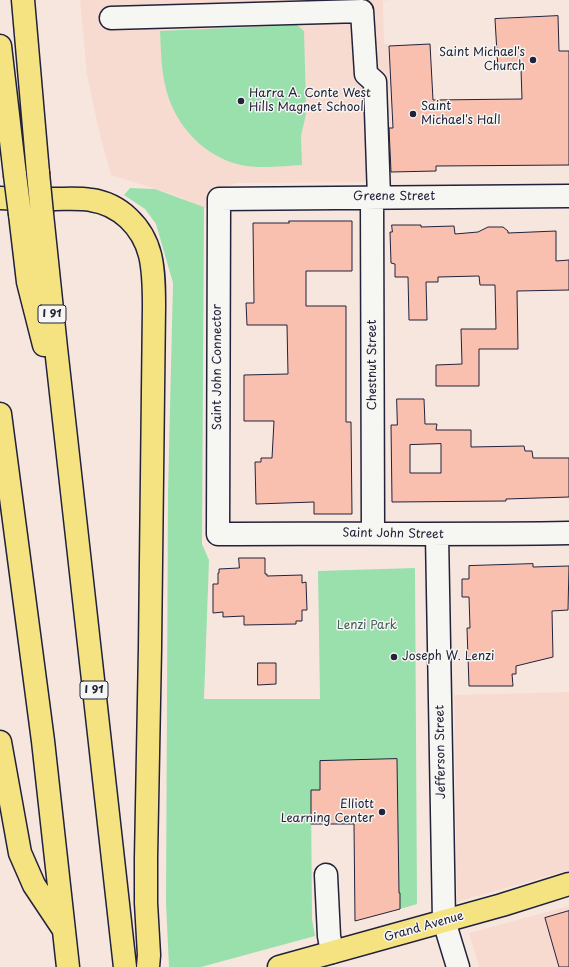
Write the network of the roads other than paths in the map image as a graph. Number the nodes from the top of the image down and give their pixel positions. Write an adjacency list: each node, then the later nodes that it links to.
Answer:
1 (24, 0): 9 (main road, I 91, bridge)
2 (111, 18): 5 (street, Chestnut Street)
3 (0, 46): 9 (main road, bridge)
4 (569, 196): 5 (street, Greene Street)
5 (375, 197): 7 (street, Greene Street); 10 (street, Chestnut Street)
6 (0, 198): 22 (main road)
7 (219, 199): 12 (street, Saint John Connector)
8 (0, 414): 18 (main road)
9 (63, 414): 21 (main road, I 91)
10 (373, 533): 12 (street, Saint John Street); 13 (street, Saint John Street)
11 (569, 533): 13 (street, Saint John Street)
12 (218, 534)
13 (437, 535): 17 (street, Jefferson Street)
14 (0, 742): 18 (main road)
15 (326, 875): 19 (street)
16 (569, 884): 17 (main road, Grand Avenue)
17 (444, 921): 19 (main road, Grand Avenue); 24 (street, Jefferson Street)
18 (63, 928): 20 (main road)
19 (332, 952): 23 (main road, Grand Avenue)
20 (68, 967)
21 (125, 967)
22 (148, 967)
23 (279, 967)
24 (458, 967)

